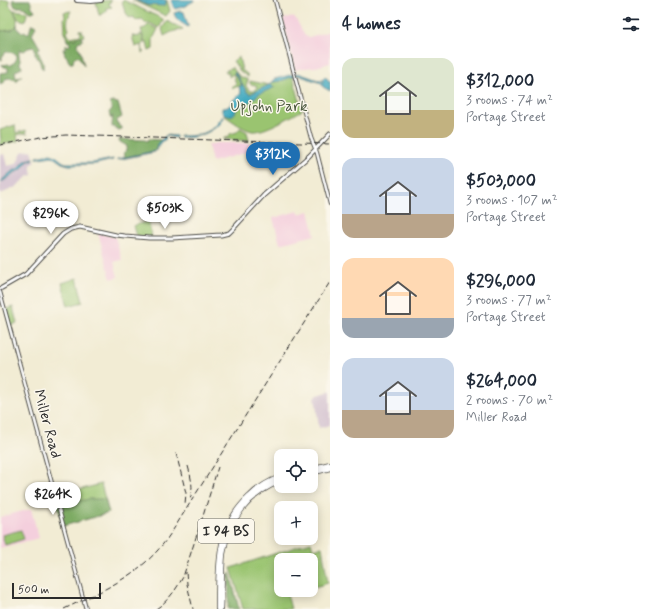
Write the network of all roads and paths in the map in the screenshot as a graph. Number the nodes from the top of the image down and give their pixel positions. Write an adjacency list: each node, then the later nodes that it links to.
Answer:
1 (77, 0): 2 (main road)
2 (101, 0)
3 (275, 0): 5 (street)
4 (330, 134): 5 (main road)
5 (316, 149): 6 (street); 8 (main road)
6 (330, 204)
7 (230, 227): 8 (main road)
8 (234, 227): 9 (main road)
9 (0, 291): 15 (street, Miller Road)
10 (330, 466): 11 (highway); 12 (highway)
11 (318, 469)
12 (318, 469)
13 (274, 481): 16 (highway, I 94 BS)
14 (274, 484): 17 (highway, I 94 BS)
15 (86, 609)
16 (218, 609)
17 (221, 609)

